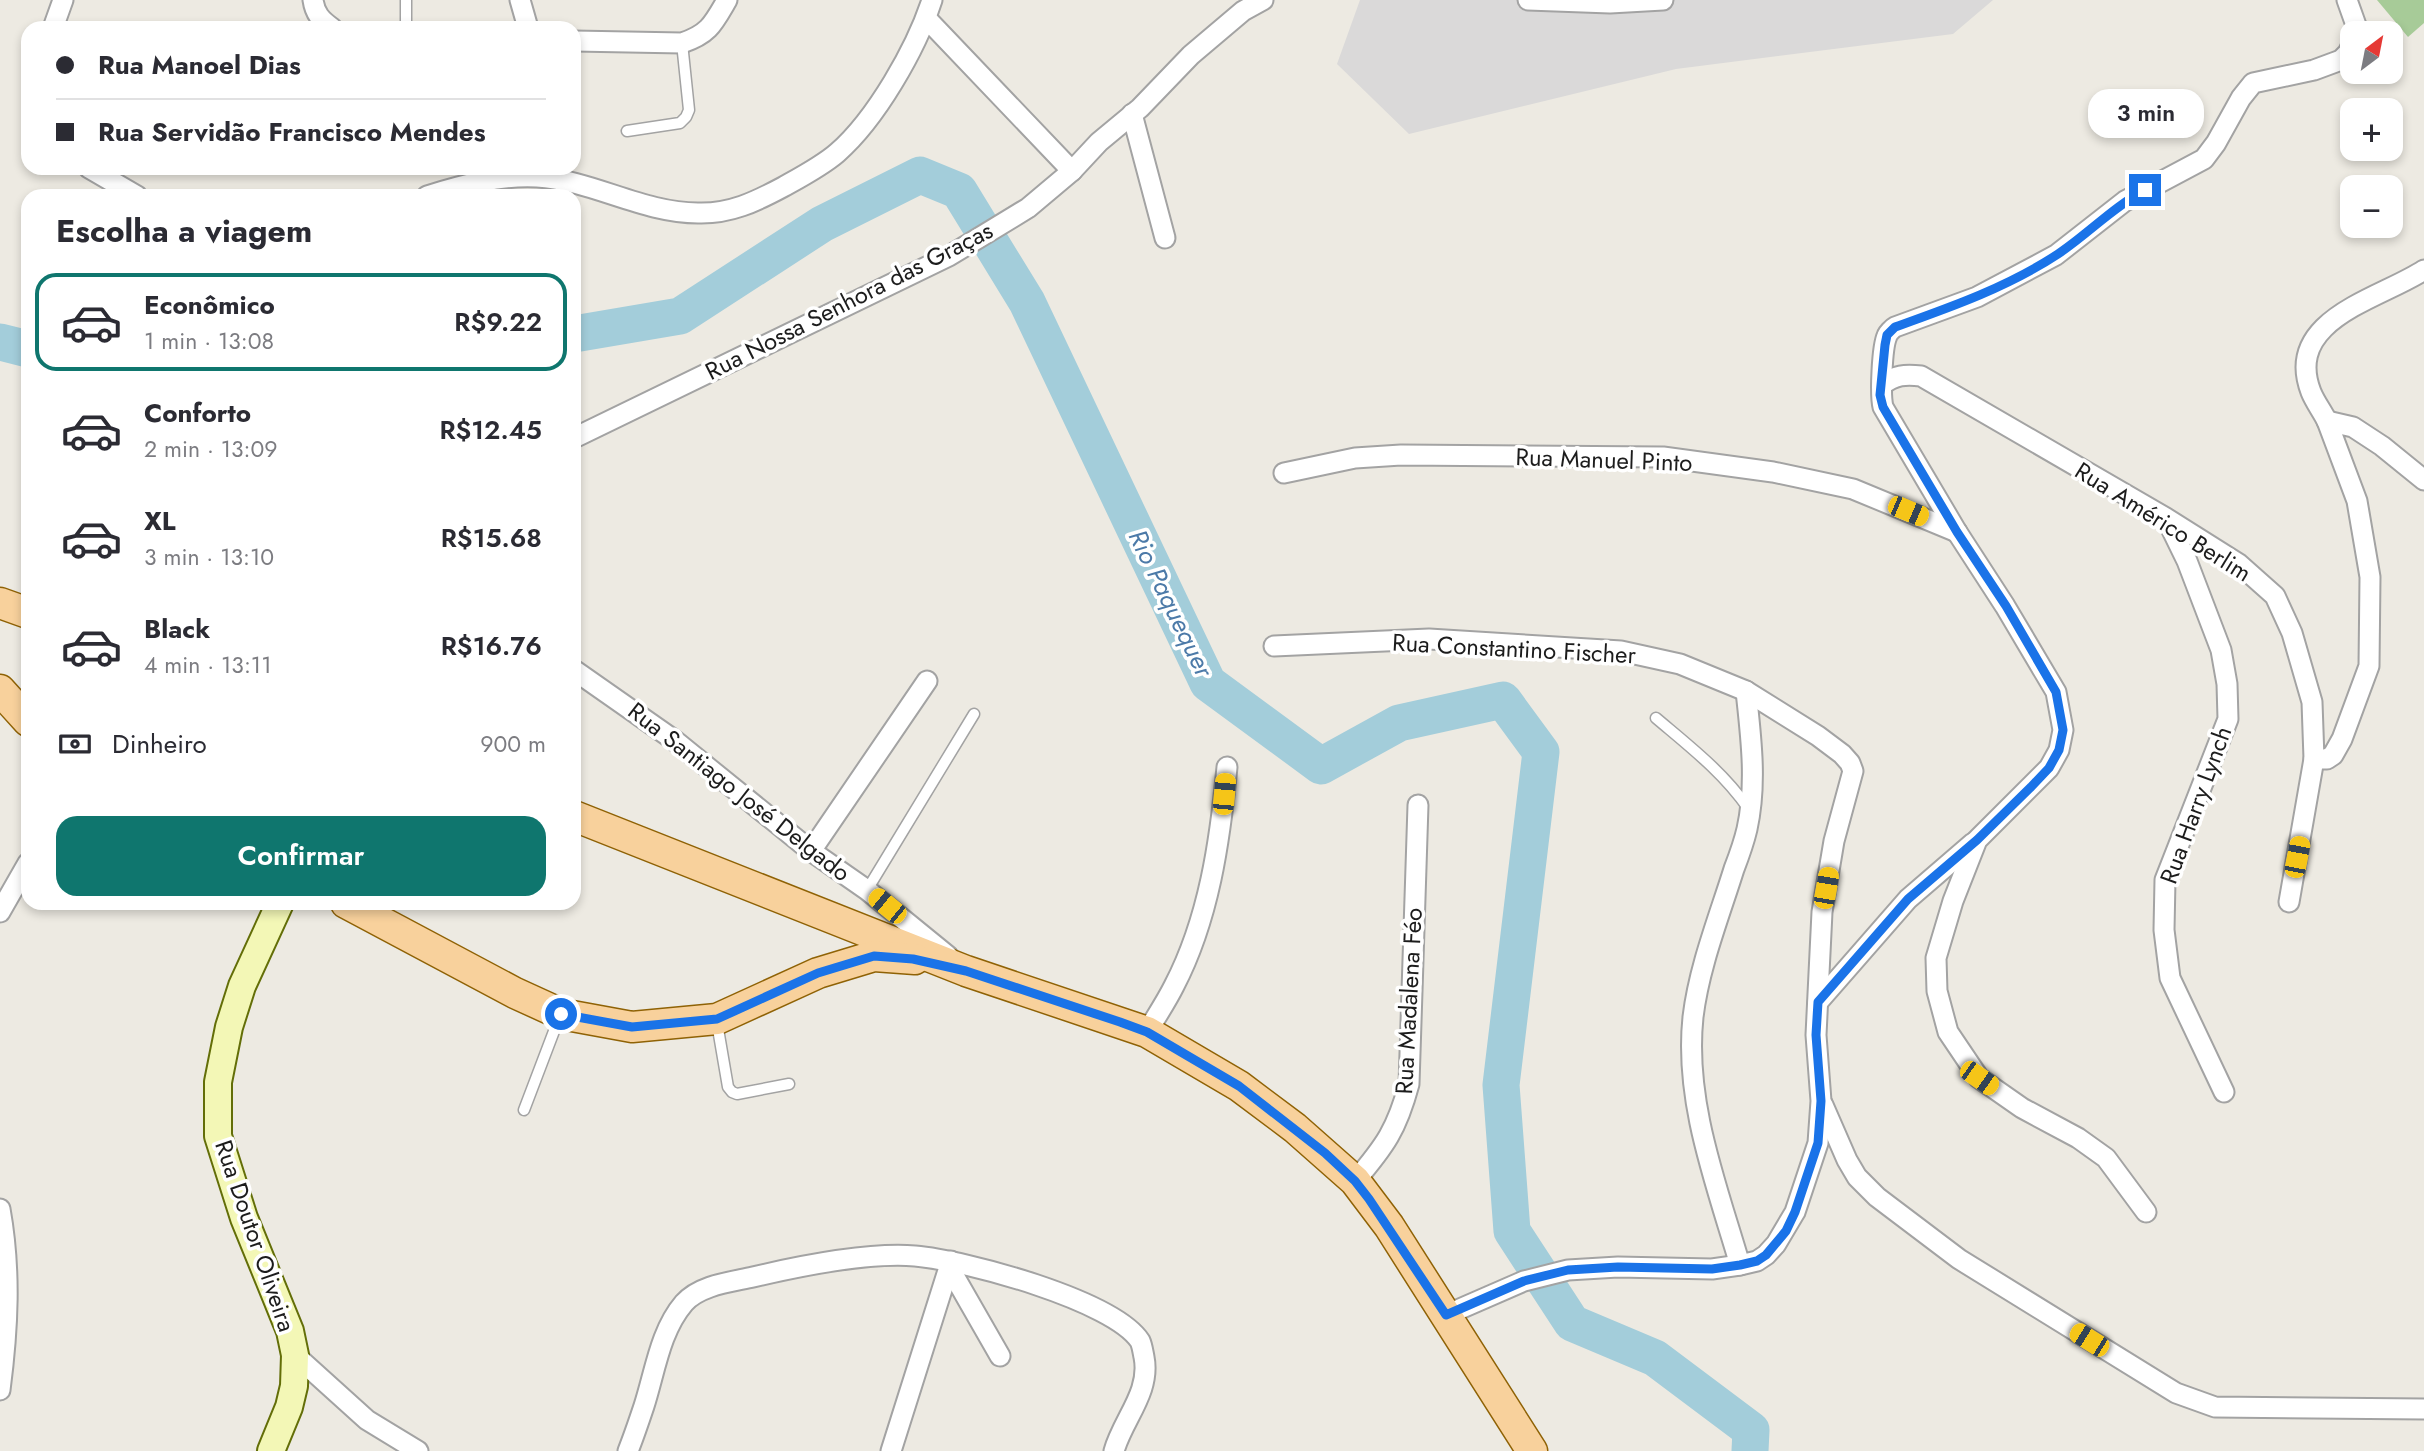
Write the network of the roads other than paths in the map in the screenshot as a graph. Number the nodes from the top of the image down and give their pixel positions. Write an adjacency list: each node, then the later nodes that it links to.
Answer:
1 (63, 0): 11 (street)
2 (313, 0): 12 (street)
3 (406, 0): 13 (lane)
4 (520, 0): 14 (street)
5 (727, 0): 17 (street)
6 (1263, 0): 19 (street, Rua Nossa Senhora das Graças)
7 (1528, 0): 8 (street)
8 (1662, 0)
9 (2347, 0): 15 (street)
10 (929, 9): 21 (street); 24 (street)
11 (56, 21)
12 (322, 21)
13 (406, 21)
14 (526, 21)
15 (2354, 21)
16 (581, 41): 17 (street)
17 (682, 43): 20 (lane)
18 (2340, 60): 27 (street)
19 (1132, 114): 21 (street, Rua Nossa Senhora das Graças); 25 (street)
20 (627, 131)
21 (1072, 171): 29 (street, Rua Nossa Senhora das Graças)
22 (101, 175): 23 (street)
23 (125, 189)
24 (449, 189)
25 (1165, 238)
26 (2424, 270): 28 (street)
27 (1882, 385): 32 (street, Rua Américo Berlim); 33 (street)
28 (2327, 421): 31 (street); 42 (street)
29 (581, 435)
30 (1284, 473): 33 (street, Rua Manuel Pinto)
31 (2424, 480)
32 (2166, 518): 42 (street, Rua Américo Berlim); 63 (street, Rua Harry Lynch)
33 (1957, 532): 47 (street)
34 (1274, 646): 38 (street, Rua Constantino Fischer)
35 (581, 675): 48 (street, Rua Santiago José Delgado)
36 (927, 681): 48 (street)
37 (0, 690): 39 (main road)
38 (1746, 691): 45 (street); 58 (street, Rua Constantino Fischer)
39 (21, 713)
40 (974, 714): 50 (lane)
41 (1656, 718): 45 (lane)
42 (2314, 758): 51 (street, Rua Américo Berlim)
43 (1227, 767): 61 (street)
44 (1418, 805): 66 (street, Rua Madalena Féo)
45 (1750, 810): 70 (street)
46 (581, 819): 55 (main road)
47 (1977, 840): 58 (street); 68 (street)
48 (811, 851): 50 (street, Rua Santiago José Delgado)
49 (21, 875): 54 (street)
50 (867, 890): 56 (street, Rua Santiago José Delgado)
51 (2289, 902)
52 (277, 910): 72 (main road, Rua Doutor Oliveira)
53 (360, 910): 59 (main road)
54 (0, 912)
55 (818, 912): 56 (main road); 57 (main road)
56 (966, 971): 57 (main road); 61 (main road)
57 (818, 973): 60 (main road)
58 (1818, 1002): 64 (street, Rua Constantino Fischer)
59 (561, 1014): 60 (main road); 65 (lane)
60 (717, 1019): 62 (lane)
61 (1147, 1032): 66 (main road)
62 (789, 1084)
63 (2224, 1092)
64 (1821, 1101): 70 (street, Rua Constantino Fischer); 75 (street)
65 (524, 1110)
66 (1355, 1181): 71 (main road)
67 (0, 1209): 74 (street)
68 (2146, 1212)
69 (950, 1264): 73 (street); 79 (street); 80 (street); 81 (street)
70 (1740, 1265): 71 (street, Rua Constantino Fischer)
71 (1446, 1315): 76 (main road)
72 (295, 1355): 77 (main road, Rua Doutor Oliveira); 78 (street)
73 (1000, 1356)
74 (0, 1390)
75 (2424, 1409)
76 (1528, 1449)
77 (271, 1451)
78 (418, 1451)
79 (628, 1451)
80 (891, 1451)
81 (1114, 1451)

